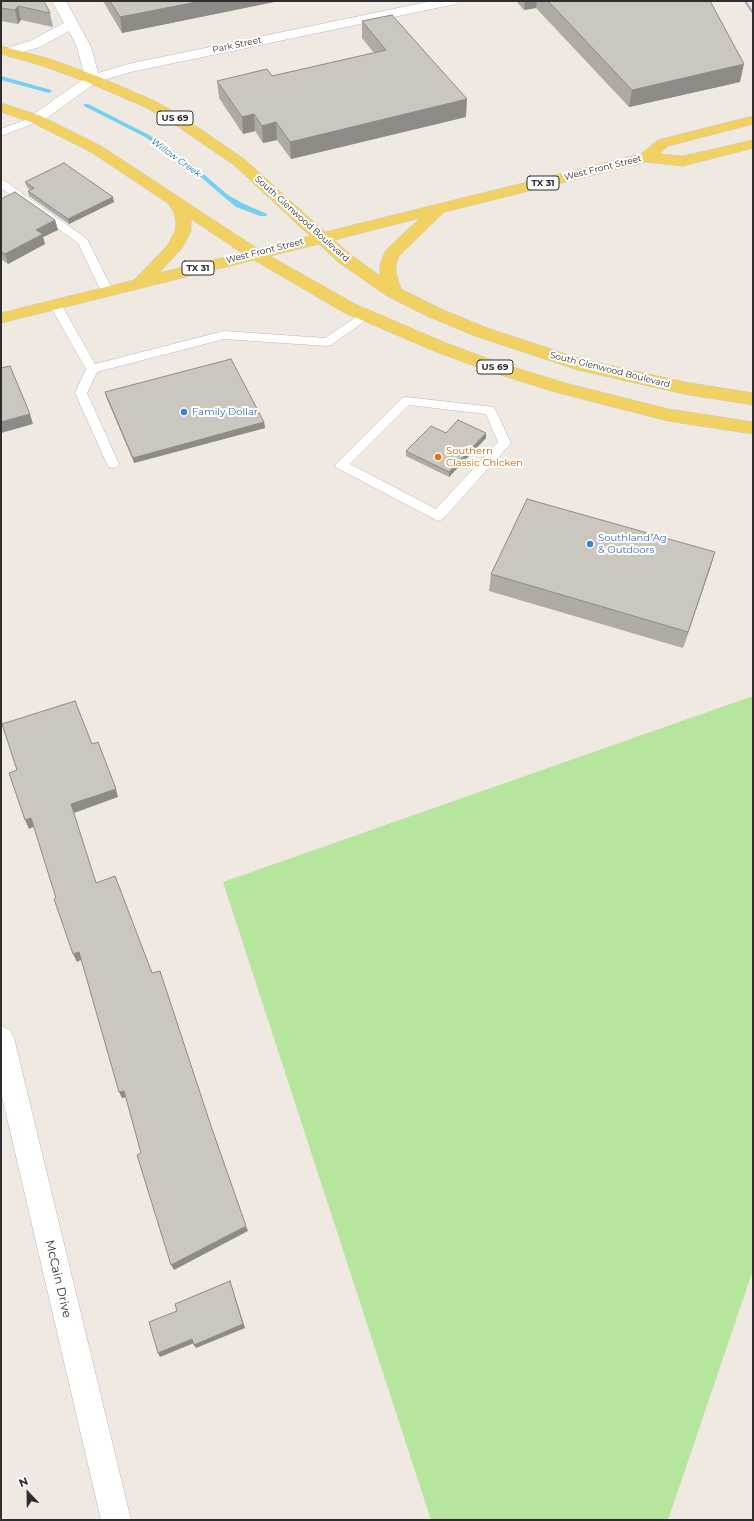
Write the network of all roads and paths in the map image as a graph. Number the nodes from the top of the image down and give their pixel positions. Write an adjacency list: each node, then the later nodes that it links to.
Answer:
1 (59, 1): 3 (street)
2 (451, 1): 5 (street, Park Street)
3 (72, 24): 4 (street); 5 (street)
4 (5, 51): 5 (main road, South Glenwood Boulevard / US 69)
5 (92, 79): 7 (street, Park Street); 15 (main road, South Glenwood Boulevard / US 69)
6 (1, 107): 7 (main road, US 69)
7 (36, 119): 9 (lane); 13 (main road, US 69)
8 (753, 120): 11 (main road, West Front Street / TX 31)
9 (1, 133)
10 (753, 144): 11 (main road, West Front Street / TX 31)
11 (646, 157): 14 (main road, West Front Street / TX 31)
12 (1, 182): 18 (lane)
13 (174, 200): 16 (main road, US 69); 17 (main road)
14 (439, 209): 15 (main road, West Front Street / TX 31); 19 (main road)
15 (320, 238): 16 (main road, West Front Street / TX 31); 19 (main road, South Glenwood Boulevard / US 69)
16 (255, 254): 17 (main road, West Front Street / TX 31); 21 (main road, US 69)
17 (140, 283): 18 (main road, West Front Street / TX 31)
18 (107, 291): 20 (main road, West Front Street / TX 31)
19 (393, 292): 24 (main road, South Glenwood Boulevard / US 69)
20 (56, 304): 22 (main road, West Front Street / TX 31); 23 (lane)
21 (366, 316): 23 (lane); 26 (main road, US 69)
22 (1, 318)
23 (92, 369): 27 (lane)
24 (753, 399)
25 (490, 410): 25 (lane)
26 (753, 428)
27 (113, 464)
28 (1, 1038): 29 (street, McCain Drive)
29 (116, 1520)

